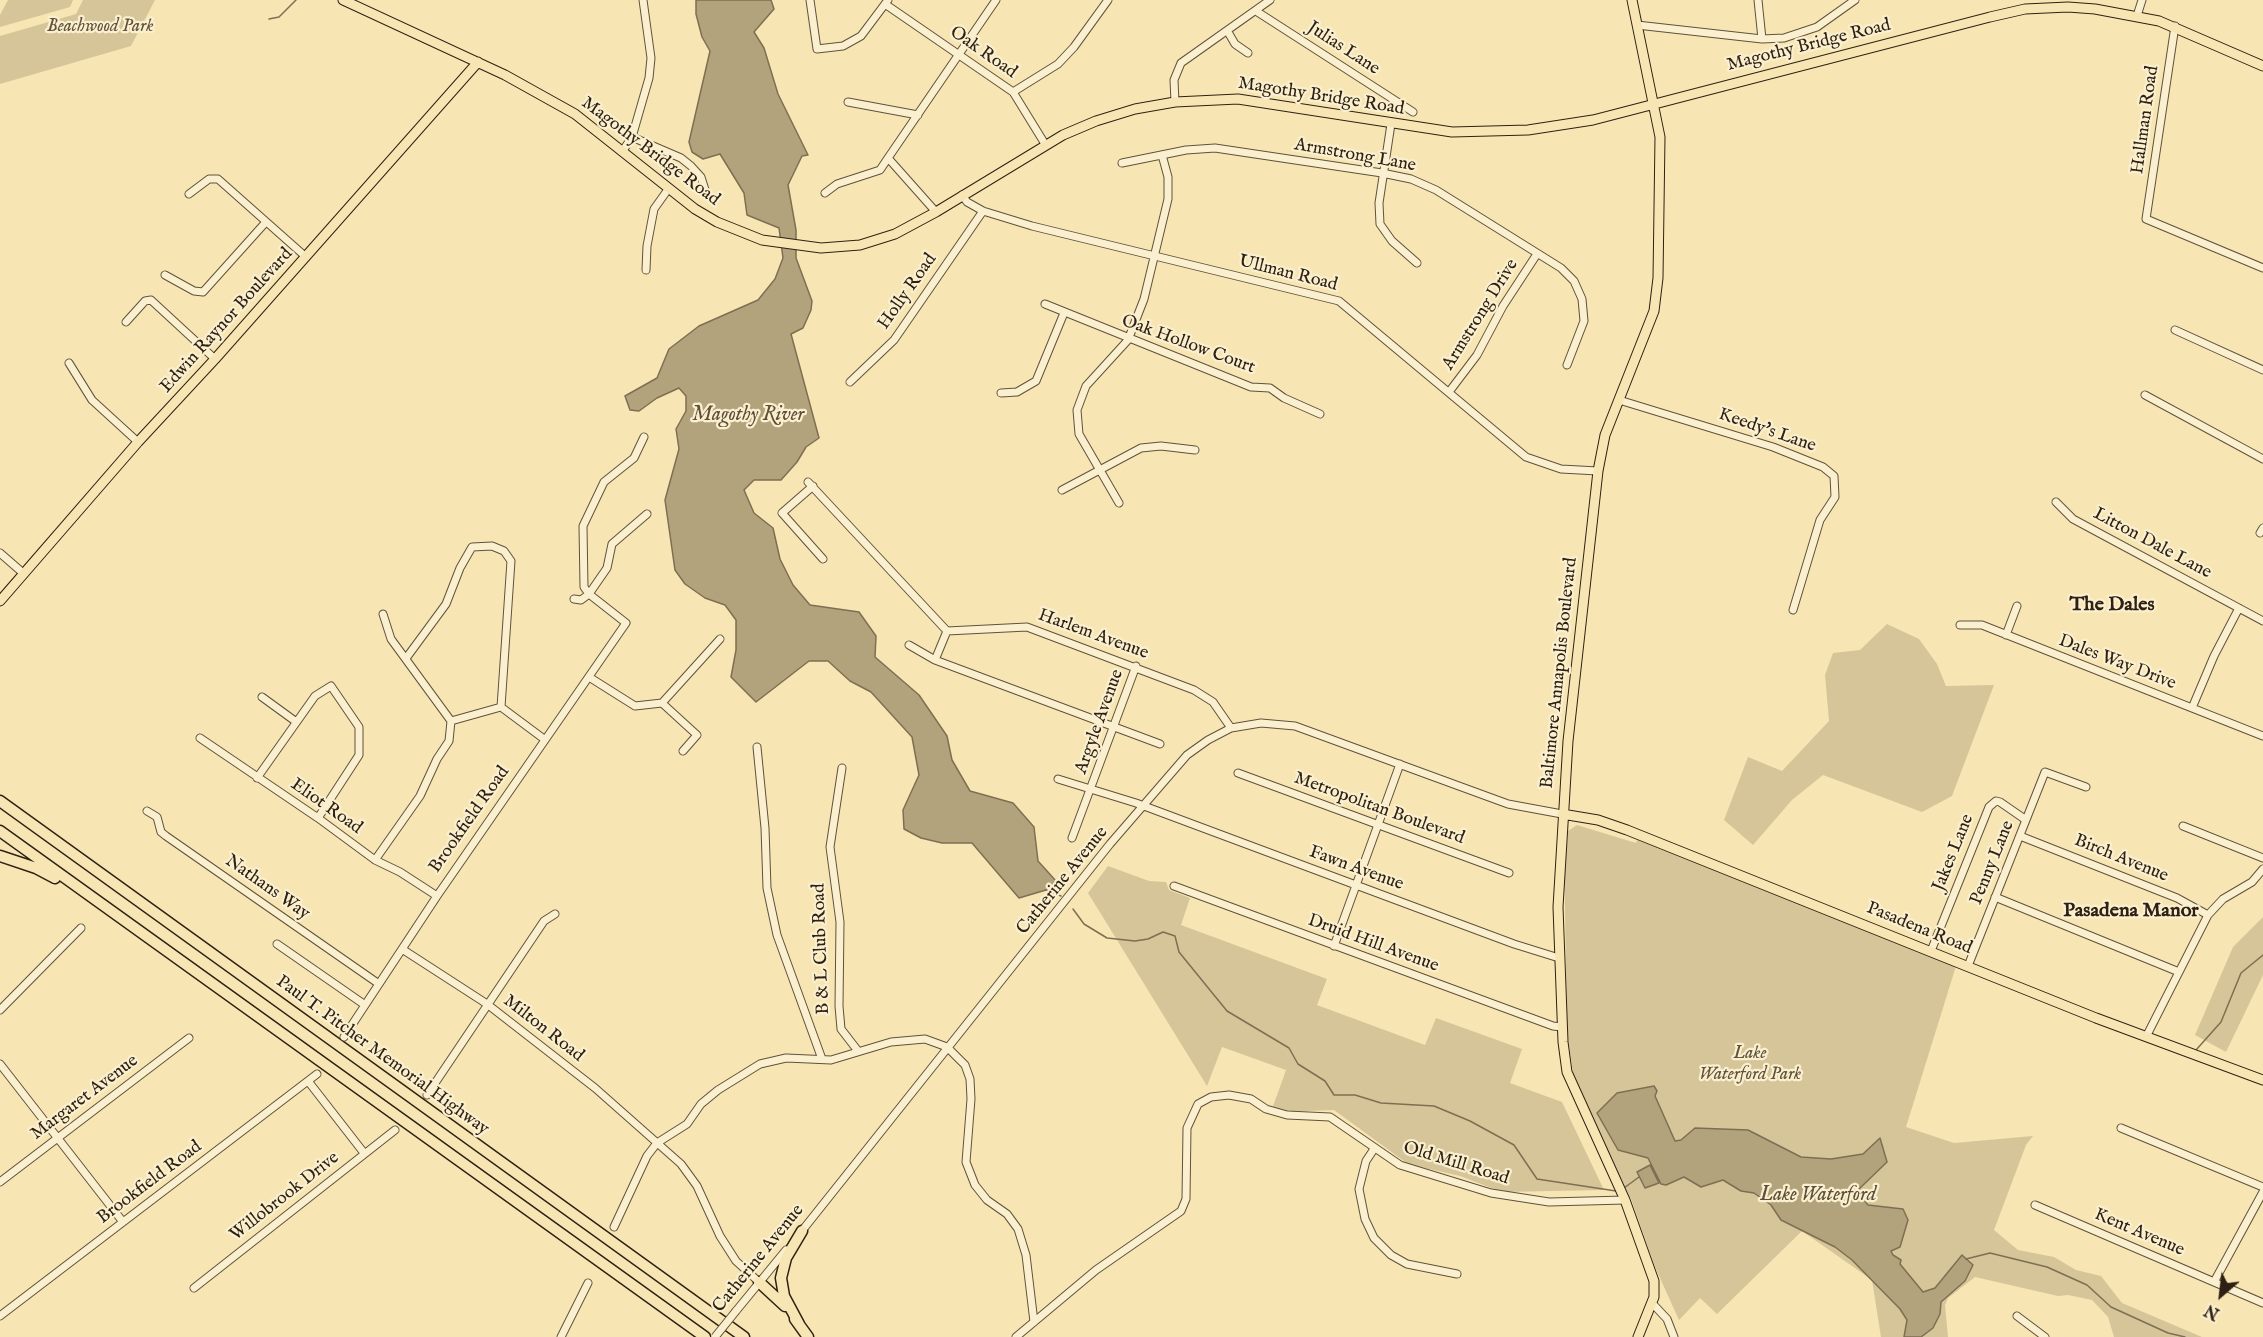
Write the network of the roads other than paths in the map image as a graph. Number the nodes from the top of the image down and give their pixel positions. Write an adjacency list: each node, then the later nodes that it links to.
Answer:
1 (343, 0): 21 (main road, Magothy Bridge Road)
2 (643, 0): 30 (street)
3 (810, 0): 11 (street)
4 (996, 0): 20 (street)
5 (1108, 0): 23 (street)
6 (1270, 0): 13 (street)
7 (1632, 0): 15 (main road, Baltimore Annapolis Boulevard)
8 (1758, 0): 18 (street)
9 (1855, 0): 18 (street)
10 (2142, 0): 14 (street)
11 (887, 2): 20 (street, Oak Road)
12 (2068, 4): 14 (main road, Magothy Bridge Road); 26 (main road, Magothy Bridge Road)
13 (1256, 11): 17 (street); 27 (street, Julias Lane)
14 (2137, 16): 16 (main road, Magothy Bridge Road)
15 (1637, 26): 18 (street); 26 (main road, Baltimore Annapolis Boulevard)
16 (2175, 26): 22 (main road, Magothy Bridge Road); 49 (street, Hallman Road)
17 (1228, 32): 19 (street); 25 (street)
18 (1762, 39)
19 (1248, 53)
20 (959, 54): 23 (street, Oak Road); 28 (street)
21 (478, 62): 32 (main road, Magothy Bridge Road); 47 (main road, Edwin Raynor Boulevard)
22 (2263, 66)
23 (1013, 92): 31 (street, Oak Road)
24 (848, 102): 28 (street)
25 (1175, 102): 29 (main road, Magothy Bridge Road); 31 (main road, Magothy Bridge Road)
26 (1654, 104): 29 (main road, Magothy Bridge Road); 65 (main road, Baltimore Annapolis Boulevard)
27 (1413, 112)
28 (918, 116): 34 (street)
29 (1391, 124): 36 (street)
30 (632, 137): 32 (street); 41 (street)
31 (1046, 144): 40 (main road, Magothy Bridge Road)
32 (622, 152): 37 (main road, Magothy Bridge Road)
33 (1162, 154): 35 (street, Armstrong Lane); 36 (street, Armstrong Lane); 46 (street)
34 (888, 158): 38 (street); 43 (street)
35 (1122, 163)
36 (1382, 173): 45 (street, Armstrong Lane); 48 (street)
37 (669, 188): 43 (main road, Magothy Bridge Road); 50 (street)
38 (825, 193)
39 (189, 194): 44 (street)
40 (962, 195): 42 (street, Ullman Road); 43 (main road, Magothy Bridge Road)
41 (707, 196)
42 (983, 211): 46 (street, Ullman Road); 61 (street, Holly Road)
43 (936, 212)
44 (266, 223): 47 (street); 51 (street)
45 (1538, 254): 59 (street, Armstrong Lane); 62 (street, Armstrong Drive)
46 (1154, 256): 56 (street); 62 (street, Ullman Road)
47 (306, 257): 57 (main road, Edwin Raynor Boulevard)
48 (1417, 263)
49 (2263, 268)
50 (646, 270)
51 (165, 275)
52 (1045, 304): 53 (street, Oak Hollow Court)
53 (1064, 313): 56 (street, Oak Hollow Court); 63 (street)
54 (126, 322): 57 (street)
55 (2175, 330): 60 (street)
56 (1128, 340): 66 (street, Oak Hollow Court); 71 (street)
57 (215, 359): 68 (main road, Edwin Raynor Boulevard)
58 (69, 363): 68 (street)
59 (1567, 365)
60 (2263, 370)
61 (850, 382)
62 (1449, 392): 72 (street, Ullman Road)
63 (1001, 393)
64 (2145, 395): 70 (street)
65 (1619, 400): 72 (main road, Baltimore Annapolis Boulevard); 85 (street, Keedy's Lane)
66 (1320, 414)
67 (644, 437): 80 (street)
68 (138, 442): 79 (main road, Edwin Raynor Boulevard)
69 (1195, 450): 71 (street)
70 (2263, 459)
71 (1100, 471): 73 (street); 75 (street)
72 (1598, 471): 121 (main road, Baltimore Annapolis Boulevard)
73 (1062, 490)
74 (2056, 502): 84 (street, Litton Dale Lane)
75 (1119, 503)
76 (647, 514): 80 (street)
77 (0, 553): 79 (street)
78 (823, 559): 89 (street)
79 (23, 573): 82 (main road, Edwin Raynor Boulevard)
80 (589, 594): 81 (street); 96 (street, Brookfield Road)
81 (573, 599)
82 (0, 601)
83 (2017, 606): 90 (street)
84 (2239, 608): 87 (street, Litton Dale Lane); 100 (street)
85 (1793, 610)
86 (383, 614): 93 (street)
87 (2263, 621)
88 (1960, 625): 90 (street, Dales Way Drive)
89 (947, 631): 94 (street); 95 (street, Harlem Avenue)
90 (2006, 635): 100 (street, Dales Way Drive)
91 (720, 639): 98 (street)
92 (909, 645): 94 (street)
93 (407, 657): 99 (street); 102 (street)
94 (935, 660): 103 (street)
95 (1136, 666): 103 (street, Argyle Avenue); 104 (street, Harlem Avenue)
96 (589, 677): 98 (street); 107 (street, Brookfield Road)
97 (262, 698): 101 (street)
98 (662, 703): 110 (street)
99 (501, 707): 102 (street); 107 (street)
100 (2192, 708): 105 (street, Dales Way Drive)
101 (295, 721): 114 (street); 122 (street)
102 (451, 721): 131 (street)
103 (1114, 726): 108 (street); 117 (street, Argyle Avenue)
104 (1231, 728): 111 (street, Catherine Avenue); 119 (street, Catherine Avenue)
105 (2263, 736)
106 (200, 738): 114 (street, Eliot Road)
107 (544, 739): 136 (street, Brookfield Road)
108 (1160, 744)
109 (757, 747): 159 (street)
110 (683, 751)
111 (1400, 764): 121 (street, Catherine Avenue); 124 (street)
112 (842, 768): 158 (street, B & L Club Road)
113 (1238, 773): 124 (street, Metropolitan Boulevard)
114 (257, 778): 122 (street, Eliot Road)
115 (1058, 779): 117 (street, Argyle Avenue)
116 (2086, 787): 123 (street, Penny Lane)
117 (1091, 788): 119 (street, Argyle Avenue); 128 (street, Argyle Avenue)
118 (0, 801): 192 (highway, Paul T. Pitcher Memorial Highway)
119 (1143, 807): 134 (street, Fawn Avenue); 157 (street, Catherine Avenue)
120 (147, 811): 148 (street, Nathans Way)
121 (1562, 814): 144 (main road, Pasadena Road); 145 (main road, Baltimore Annapolis Boulevard)
122 (318, 818): 131 (street, Eliot Road)
123 (2026, 820): 127 (street, Penny Lane); 144 (street, Jakes Lane)
124 (1379, 825): 133 (street, Metropolitan Boulevard); 134 (street)
125 (2183, 826): 130 (street)
126 (0, 831): 149 (highway)
127 (2020, 836): 137 (street, Penny Lane); 139 (street, Birch Avenue)
128 (1072, 838)
129 (0, 856): 149 (highway)
130 (2263, 858)
131 (375, 860): 136 (street, Eliot Road)
132 (2263, 869): 139 (street)
133 (1509, 873)
134 (1356, 885): 142 (street); 145 (street, Fawn Avenue)
135 (1174, 886): 142 (street, Druid Hill Avenue)
136 (437, 896): 143 (street, Brookfield Road)
137 (1995, 897): 146 (street, Penny Lane); 147 (street)
138 (555, 914): 150 (street)
139 (2208, 915): 147 (street)
140 (81, 928): 152 (street)
141 (277, 944): 151 (street)
142 (1334, 946): 153 (street, Druid Hill Avenue)
143 (402, 949): 148 (street, Brookfield Road); 150 (street, Milton Road)
144 (1931, 951): 146 (main road, Pasadena Road)
145 (1559, 958): 153 (main road, Baltimore Annapolis Boulevard)
146 (1968, 966): 154 (main road, Pasadena Road)
147 (2179, 972): 154 (street)
148 (379, 984): 151 (street, Brookfield Road)
149 (223, 991): 190 (highway)
150 (487, 1004): 164 (street); 168 (street, Milton Road)
151 (365, 1005): 156 (street, Brookfield Road)
152 (0, 1010)
153 (1562, 1027): 173 (main road, Baltimore Annapolis Boulevard)
154 (2146, 1037): 162 (main road, Pasadena Road)
155 (189, 1038): 167 (street, Margaret Avenue)
156 (344, 1038)
157 (947, 1047): 158 (street); 177 (street, Catherine Avenue); 187 (street)
158 (858, 1052): 159 (street)
159 (822, 1059): 168 (street)
160 (0, 1064): 167 (street)
161 (317, 1074): 163 (street, Brookfield Road)
162 (2263, 1080)
163 (308, 1082): 170 (street); 175 (street, Brookfield Road)
164 (427, 1095)
165 (2121, 1128): 172 (street)
166 (395, 1130): 170 (street, Willobrook Drive)
167 (57, 1138): 171 (street, Margaret Avenue); 175 (street)
168 (657, 1143): 176 (street); 179 (street, Milton Road)
169 (1374, 1149): 173 (street, Old Mill Road); 178 (street); 187 (street, Old Mill Road)
170 (364, 1153): 182 (street, Willobrook Drive)
171 (0, 1182)
172 (2263, 1190): 180 (street)
173 (1625, 1200): 183 (main road, Baltimore Annapolis Boulevard)
174 (2036, 1205): 180 (street, Kent Avenue)
175 (123, 1222): 185 (street, Brookfield Road)
176 (614, 1227)
177 (802, 1231): 179 (street, Catherine Avenue); 188 (highway)
178 (1457, 1274)
179 (759, 1282): 188 (highway); 191 (street, Catherine Avenue, bridge)
180 (2214, 1282): 184 (street, Kent Avenue)
181 (588, 1283): 189 (street)
182 (194, 1288)
183 (1652, 1303): 195 (main road); 196 (street)
184 (2263, 1303)
185 (0, 1316)
186 (2017, 1316): 197 (street)
187 (1034, 1322): 194 (street, Old Mill Road)
188 (799, 1324): 193 (highway)
189 (561, 1337)
190 (705, 1337)
191 (715, 1337)
192 (744, 1337)
193 (808, 1337)
194 (1016, 1337)
195 (1638, 1337)
196 (1674, 1337)
197 (2045, 1337)

